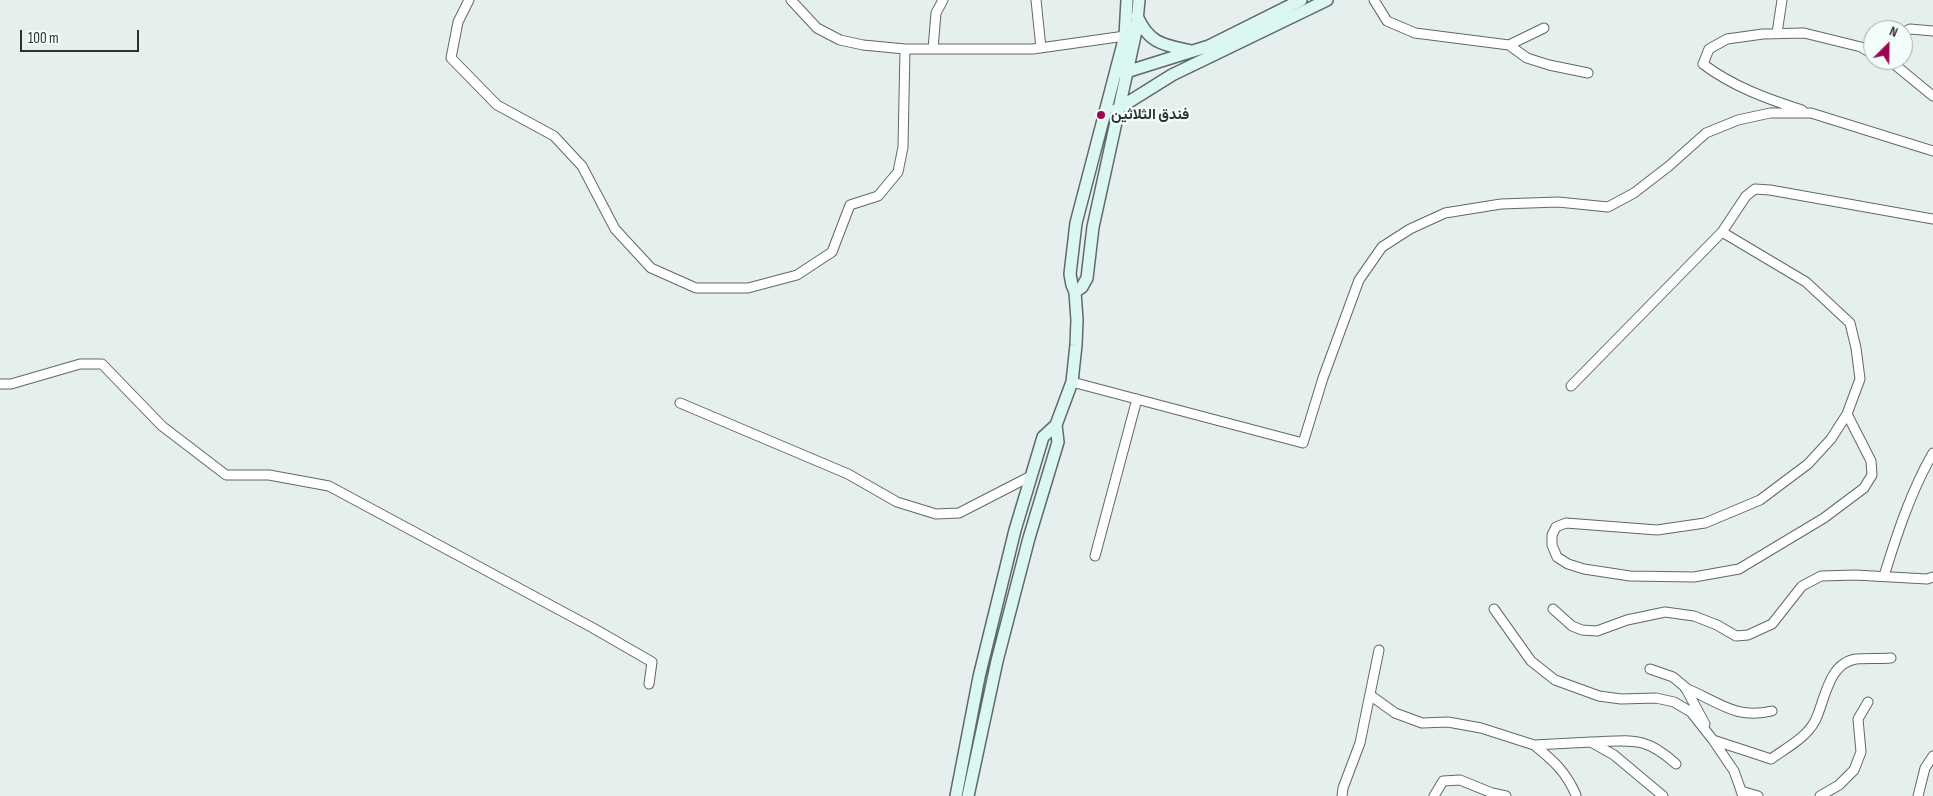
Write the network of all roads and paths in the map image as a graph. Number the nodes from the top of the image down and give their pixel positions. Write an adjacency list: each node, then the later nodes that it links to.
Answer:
1 (469, 0): 21 (street)
2 (792, 0): 21 (street)
3 (943, 0): 22 (street)
4 (1128, 0): 17 (street)
5 (1139, 0): 11 (street)
6 (1301, 0): 23 (street)
7 (1327, 0): 28 (street)
8 (1374, 0): 18 (street)
9 (1782, 0): 16 (street)
10 (1034, 1): 19 (street)
11 (1137, 16): 14 (street); 23 (street)
12 (1544, 28): 18 (street)
13 (1913, 29): 15 (street)
14 (1136, 31): 17 (street); 25 (street)
15 (1933, 31)
16 (1777, 33): 20 (street); 29 (street)
17 (1125, 36): 19 (street); 25 (street)
18 (1509, 45): 26 (street)
19 (1040, 48): 22 (street)
20 (1863, 48)
21 (905, 49): 22 (street)
22 (932, 49)
23 (1193, 52): 25 (street)
24 (1901, 70): 27 (street)
25 (1121, 72): 28 (street); 30 (street)
26 (1588, 73)
27 (1933, 96)
28 (1118, 109): 30 (street); 34 (street)
29 (1811, 113): 31 (street); 38 (street)
30 (1105, 115): 34 (street)
31 (1933, 151)
32 (1933, 219): 33 (street)
33 (1722, 232): 37 (street); 40 (street)
34 (1075, 292): 35 (street)
35 (1072, 382): 38 (street); 41 (street)
36 (0, 384): 52 (street)
37 (1571, 386)
38 (1137, 400): 44 (street)
39 (680, 403): 43 (street)
40 (1847, 414): 40 (street)
41 (1056, 425): 43 (street); 64 (street)
42 (1933, 453): 45 (street)
43 (1031, 476): 63 (street)
44 (1095, 556)
45 (1884, 576): 46 (street); 48 (street)
46 (1933, 577)
47 (1494, 609): 57 (street)
48 (1553, 609)
49 (1379, 650): 54 (street)
50 (1891, 658): 57 (street)
51 (1650, 669): 53 (street)
52 (649, 684)
53 (1685, 687): 56 (street); 57 (street)
54 (1370, 695): 59 (street); 65 (street)
55 (1868, 702): 71 (street)
56 (1772, 711)
57 (1713, 740): 62 (street)
58 (1592, 742): 59 (street); 61 (street); 69 (street)
59 (1534, 745): 68 (street)
60 (1933, 756): 72 (street)
61 (1676, 764)
62 (1742, 793): 70 (street)
63 (956, 796)
64 (968, 796)
65 (1342, 796)
66 (1434, 796): 67 (street)
67 (1506, 796)
68 (1575, 796)
69 (1664, 796)
70 (1758, 796)
71 (1820, 796)
72 (1918, 796)

